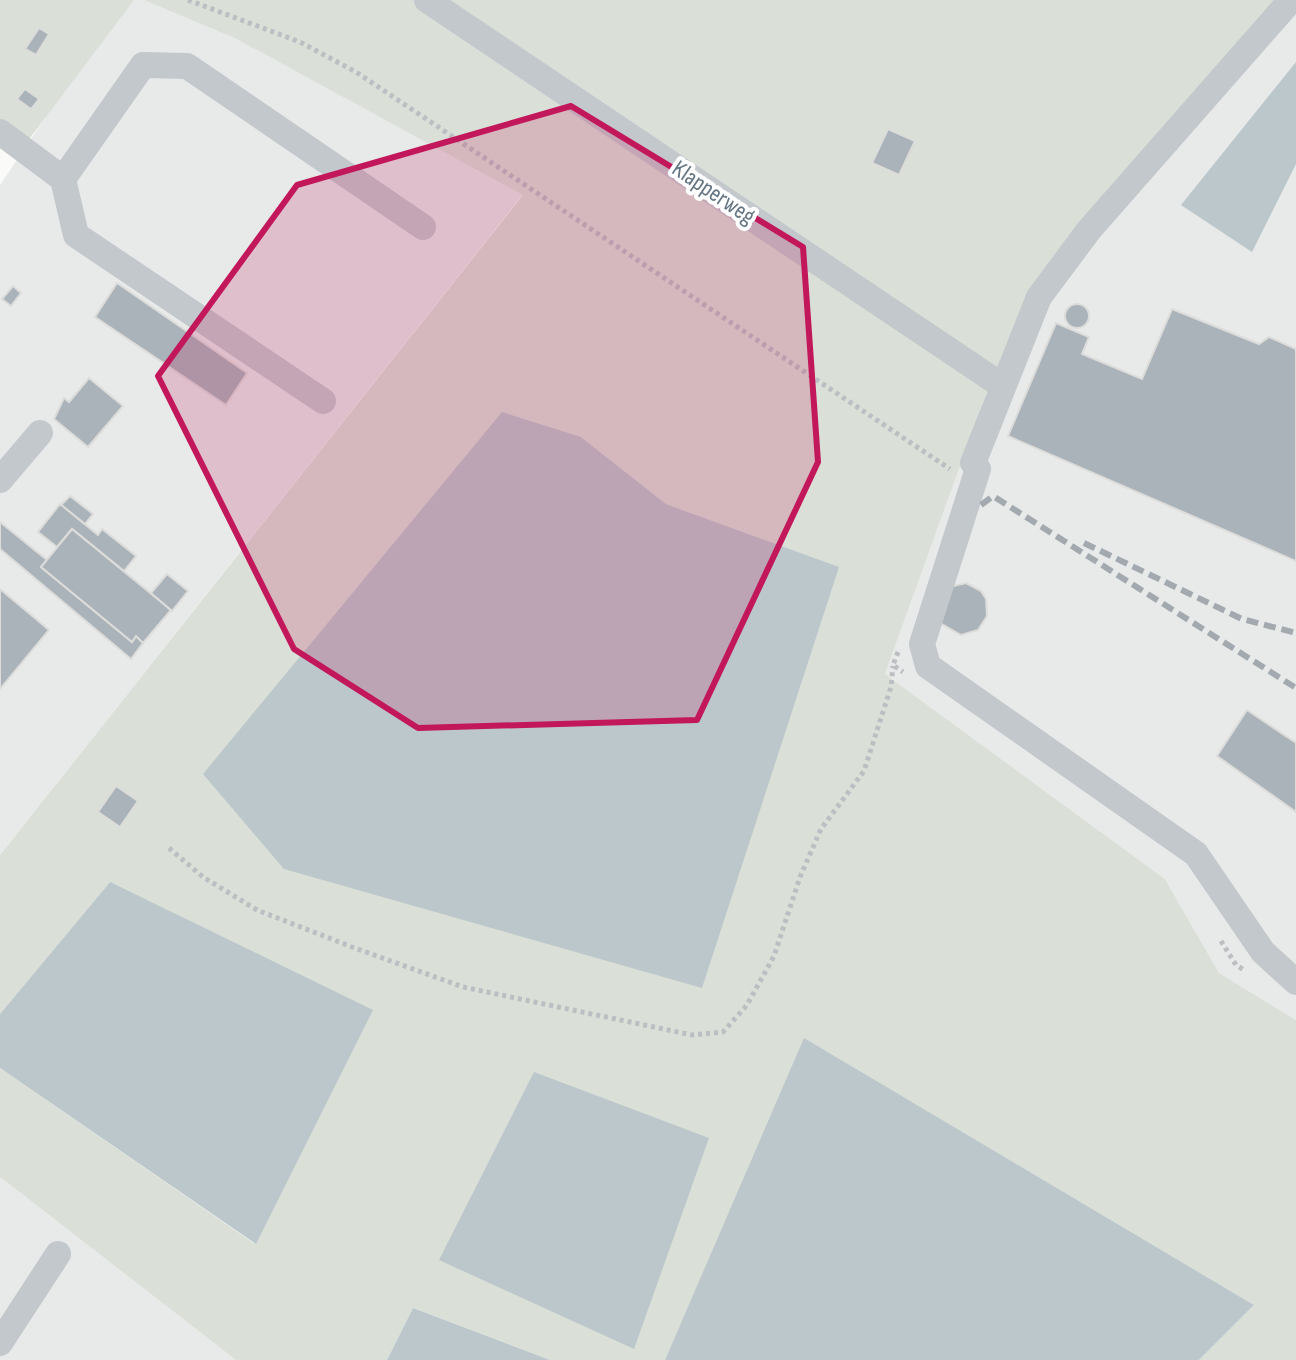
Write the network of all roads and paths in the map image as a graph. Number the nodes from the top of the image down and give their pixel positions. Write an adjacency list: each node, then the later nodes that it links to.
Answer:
1 (188, 0): 10 (path)
2 (427, 0): 7 (street, Klapperweg)
3 (1291, 0): 7 (street)
4 (0, 132): 5 (street)
5 (63, 179): 6 (street); 8 (street)
6 (423, 227)
7 (1001, 385): 14 (street)
8 (323, 401)
9 (40, 433): 11 (street)
10 (939, 462)
11 (0, 480)
12 (893, 665): 13 (path)
13 (169, 848)
14 (1296, 982)
15 (58, 1254): 16 (street)
16 (0, 1343)

